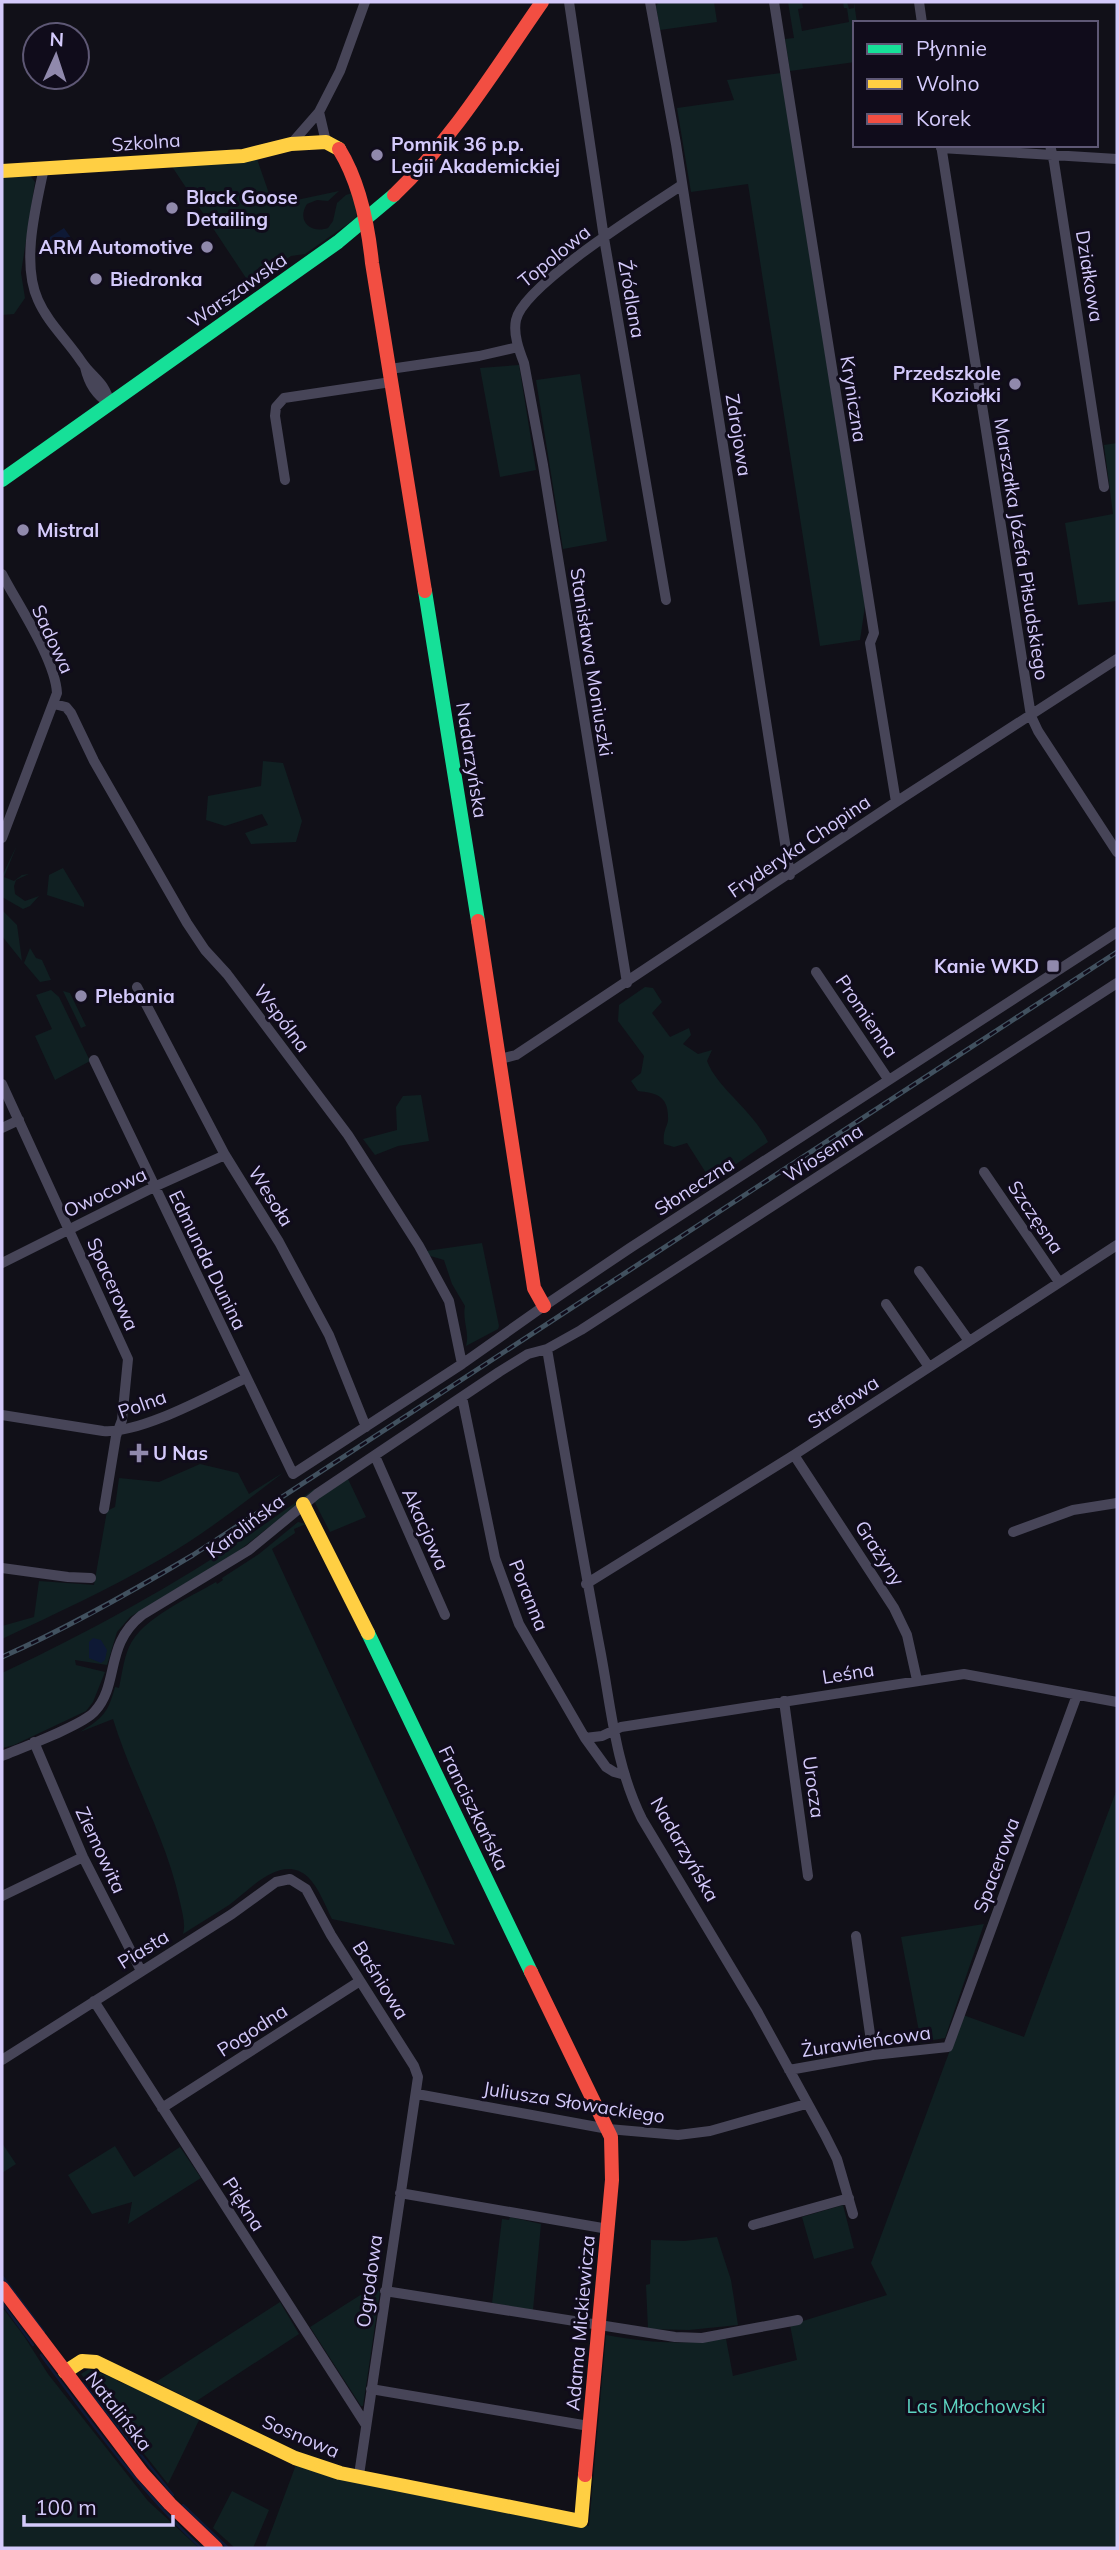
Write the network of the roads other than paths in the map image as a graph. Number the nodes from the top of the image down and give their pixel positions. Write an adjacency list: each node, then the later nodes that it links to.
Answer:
1 (365, 2): 8 (street)
2 (542, 2): 17 (street, Warszawska)
3 (569, 2): 18 (street, Źródlana)
4 (650, 2): 16 (street, Zdrojowa)
5 (774, 2): 30 (street, Kryniczna)
6 (919, 2): 7 (street)
7 (922, 21)
8 (319, 113): 9 (street); 10 (street)
9 (326, 142): 10 (street, Szkolna); 17 (street)
10 (291, 144): 14 (street, Szkolna)
11 (941, 147): 12 (street); 29 (street, Marszałka Józefa Piłsudskiego)
12 (1051, 149): 13 (street); 24 (street, Działkowa)
13 (1117, 159)
14 (44, 168): 15 (street, Szkolna); 21 (street)
15 (2, 171)
16 (682, 185): 18 (street, Topolowa); 33 (street, Zdrojowa)
17 (367, 219): 20 (street, Nadarzyńska); 21 (street, Warszawska)
18 (604, 238): 19 (street, Topolowa); 26 (street, Źródlana)
19 (518, 347): 20 (street); 37 (street, Stanisława Moniuszki)
20 (391, 376): 23 (street); 39 (street, Nadarzyńska)
21 (110, 404): 22 (street, Warszawska)
22 (2, 480)
23 (285, 480)
24 (1104, 487)
25 (2, 574): 28 (street, Sadowa)
26 (666, 600)
27 (1117, 659): 29 (street, Fryderyka Chopina)
28 (54, 704): 31 (street, Sadowa); 57 (street, Wspólna)
29 (1031, 716): 30 (street, Fryderyka Chopina); 32 (street, Marszałka Józefa Piłsudskiego)
30 (896, 802): 33 (street, Fryderyka Chopina)
31 (2, 838)
32 (1117, 852)
33 (790, 874): 37 (street, Fryderyka Chopina)
34 (1117, 932): 41 (street, Słoneczna)
35 (817, 972): 41 (street, Promienna)
36 (1117, 982): 56 (street, Wiosenna)
37 (627, 983): 39 (street, Fryderyka Chopina)
38 (137, 987): 45 (street, Wesoła)
39 (500, 1059): 54 (street, Nadarzyńska)
40 (94, 1060): 47 (street, Edmunda Dunina)
41 (888, 1079): 54 (street, Słoneczna)
42 (2, 1084): 43 (street, Spacerowa)
43 (19, 1120): 44 (street); 48 (street, Spacerowa)
44 (2, 1128)
45 (225, 1155): 47 (street, Owocowa); 62 (street, Wesoła)
46 (984, 1172): 52 (street, Szczęsna)
47 (154, 1187): 48 (street, Owocowa); 59 (street, Edmunda Dunina)
48 (69, 1229): 50 (street, Owocowa); 63 (street, Spacerowa)
49 (1117, 1245): 52 (street, Strefowa)
50 (2, 1263)
51 (919, 1270): 55 (street)
52 (1059, 1282): 55 (street, Strefowa)
53 (886, 1304): 58 (street)
54 (544, 1306): 57 (street, Słoneczna)
55 (969, 1341): 58 (street, Strefowa)
56 (547, 1349): 60 (street, Karolińska); 73 (street, Nadarzyńska)
57 (462, 1364): 62 (street, Słoneczna)
58 (929, 1367): 64 (street, Strefowa)
59 (246, 1378): 63 (street, Polna); 66 (street, Edmunda Dunina)
60 (463, 1397): 65 (street, Karolińska); 80 (street, Poranna)
61 (2, 1415): 63 (street, Polna)
62 (366, 1427): 66 (street, Słoneczna)
63 (118, 1431): 69 (street, Spacerowa)
64 (794, 1455): 73 (street, Strefowa); 75 (street, Grażyny)
65 (375, 1456): 68 (street, Karolińska); 74 (street, Akacjowa)
66 (293, 1474)
67 (1117, 1503): 70 (street)
68 (303, 1504): 81 (street, Karolińska); 99 (street, Franciszkańska)
69 (104, 1508)
70 (1013, 1532)
71 (2, 1568): 72 (street)
72 (92, 1578)
73 (586, 1584): 79 (street, Nadarzyńska)
74 (445, 1615)
75 (917, 1680): 76 (street, Leśna); 77 (street, Leśna)
76 (1077, 1695): 78 (street, Leśna); 92 (street, Spacerowa)
77 (784, 1702): 79 (street, Leśna); 85 (street, Urocza)
78 (1117, 1702)
79 (614, 1730): 80 (street, Leśna); 83 (street, Nadarzyńska)
80 (585, 1738): 83 (street, Poranna)
81 (34, 1742): 82 (street, Karolińska); 84 (street, Ziemowita)
82 (2, 1756)
83 (625, 1775): 95 (street, Nadarzyńska)
84 (83, 1857): 87 (street); 89 (street, Ziemowita)
85 (808, 1876)
86 (304, 1888): 89 (street, Piasta); 90 (street, Baśniowa)
87 (2, 1896)
88 (856, 1936): 93 (street)
89 (141, 1971): 91 (street, Piasta)
90 (360, 1981): 96 (street, Baśniowa); 98 (street, Pogodna)
91 (94, 2001): 94 (street, Piasta); 98 (street, Piękna)
92 (948, 2047): 93 (street, Żurawieńcowa)
93 (873, 2056): 95 (street, Żurawieńcowa)
94 (2, 2060)
95 (789, 2070): 97 (street, Nadarzyńska)
96 (417, 2094): 99 (street, Juliusza Słowackiego); 100 (street, Ogrodowa)
97 (806, 2104): 99 (street, Juliusza Słowackiego); 101 (street, Nadarzyńska)
98 (162, 2108): 111 (street, Piękna)
99 (608, 2129): 104 (street, Adama Mickiewicza)
100 (400, 2193): 104 (street); 106 (street, Ogrodowa)
101 (849, 2198): 102 (street, Nadarzyńska); 103 (street)
102 (853, 2214)
103 (753, 2225)
104 (608, 2228): 108 (street, Adama Mickiewicza)
105 (2, 2288): 109 (street, Natalińska)
106 (385, 2291): 108 (street); 110 (street, Ogrodowa)
107 (798, 2320): 108 (street)
108 (597, 2326): 112 (street, Adama Mickiewicza)
109 (65, 2372): 113 (street, Sosnowa); 115 (street, Natalińska)
110 (371, 2389): 111 (street, Ogrodowa); 112 (street)
111 (366, 2425): 113 (street, Ogrodowa)
112 (589, 2426): 114 (street, Adama Mickiewicza)
113 (359, 2475): 114 (street, Sosnowa)
114 (581, 2521)
115 (216, 2548)

